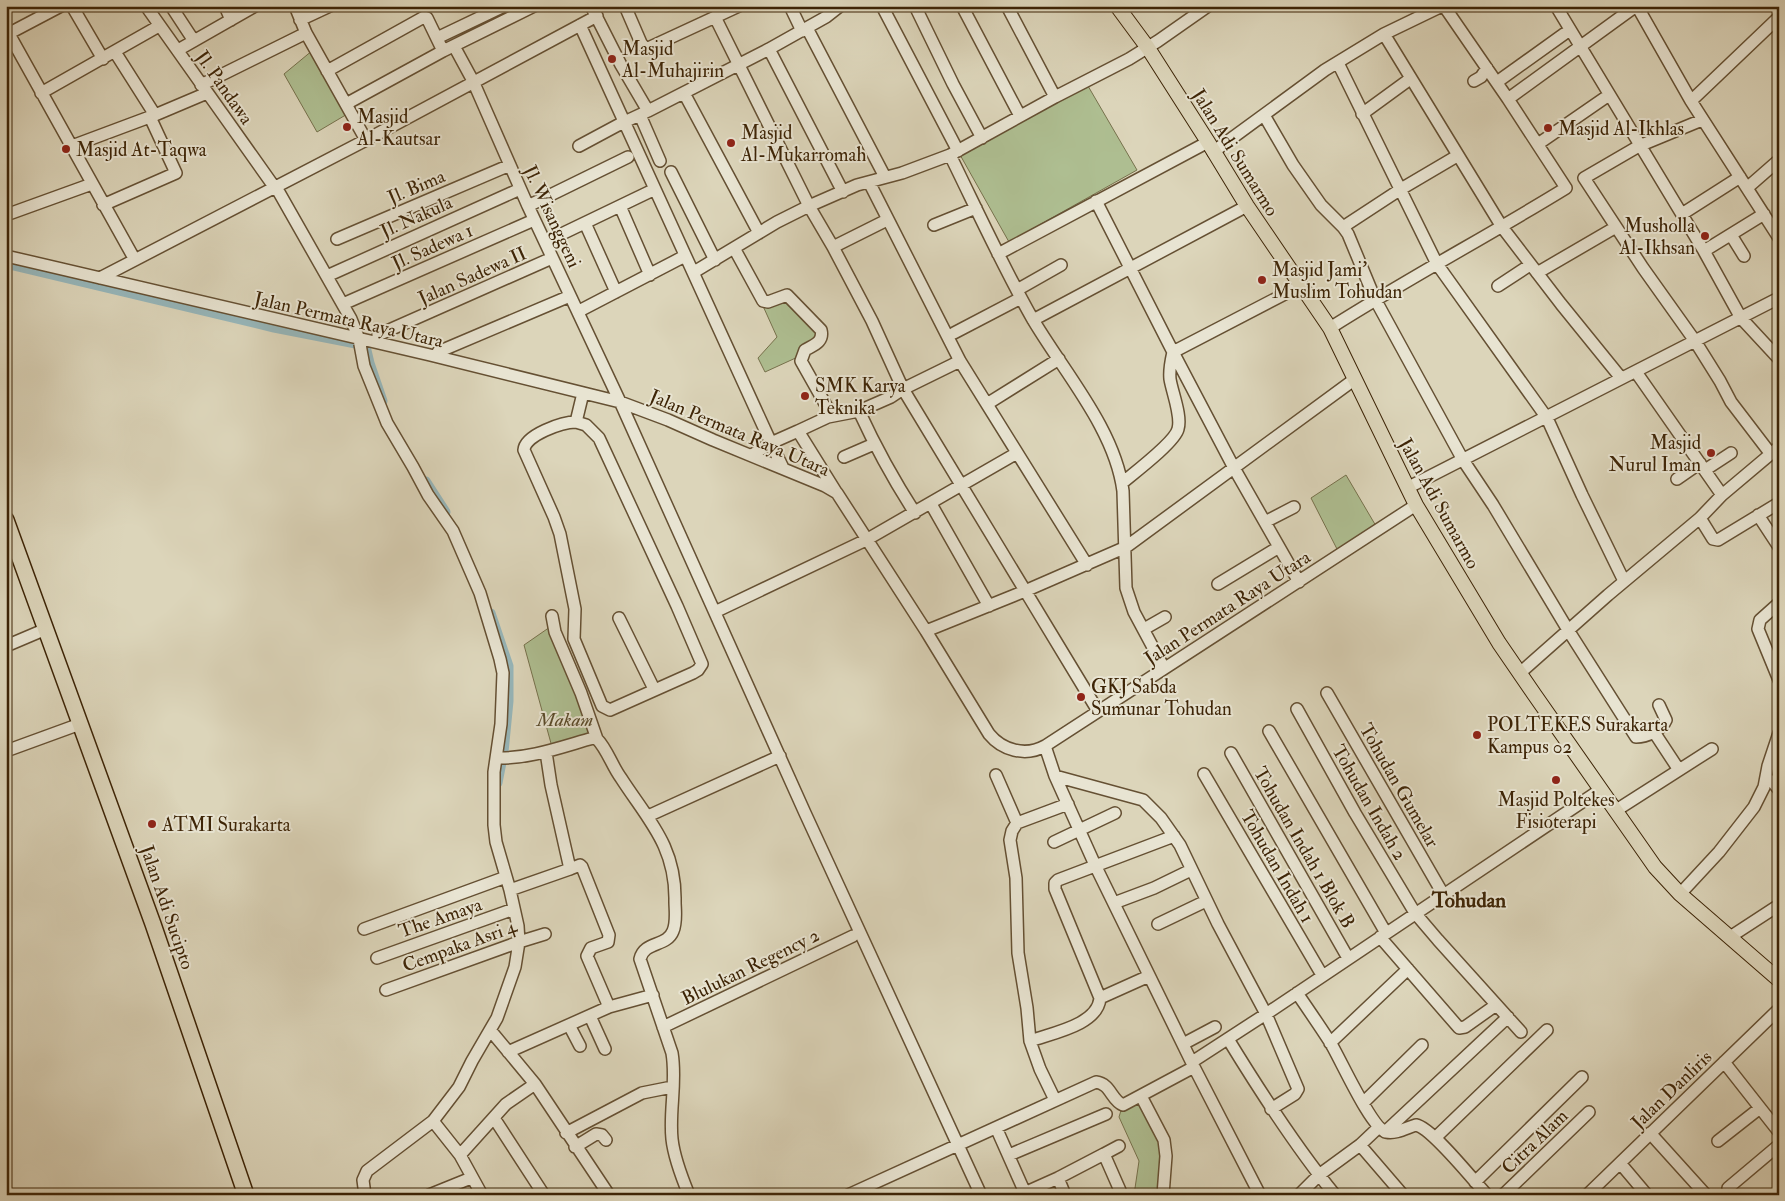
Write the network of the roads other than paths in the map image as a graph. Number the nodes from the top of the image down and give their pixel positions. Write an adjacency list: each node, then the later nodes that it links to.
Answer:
1 (61, 6): 36 (street)
2 (72, 6): 46 (street)
3 (146, 6): 31 (street, Jl. Pandawa)
4 (170, 6): 38 (street)
5 (225, 6): 28 (street)
6 (255, 6): 28 (street)
7 (295, 6): 29 (street)
8 (330, 6): 29 (street)
9 (504, 6): 37 (street)
10 (534, 6): 24 (street)
11 (625, 6): 26 (street)
12 (739, 6): 26 (street)
13 (790, 6): 32 (street)
14 (840, 6): 32 (street)
15 (882, 6): 77 (street)
16 (915, 6): 70 (street)
17 (962, 6): 67 (street)
18 (1008, 6): 59 (street)
19 (1118, 6): 41 (main road, Jalan Adi Sumarmo)
20 (1208, 6): 41 (street)
21 (1443, 6): 34 (street); 49 (street)
22 (1556, 6): 40 (street)
23 (1636, 6): 40 (street); 61 (street)
24 (519, 10): 39 (street)
25 (594, 11): 30 (street); 63 (street)
26 (715, 17): 48 (street)
27 (1779, 18): 61 (street)
28 (232, 20): 38 (street)
29 (300, 20): 33 (street)
30 (580, 25): 52 (street); 69 (street)
31 (159, 26): 43 (street, Jl. Pandawa); 45 (street)
32 (805, 29): 42 (street); 84 (street)
33 (306, 33): 50 (street); 55 (street)
34 (1384, 34): 47 (street); 51 (street)
35 (1564, 34): 54 (street)
36 (8, 35): 56 (street)
37 (436, 38): 44 (street); 50 (street)
38 (194, 41): 43 (street)
39 (454, 46): 44 (street); 52 (street, Jl. Wisanggeni)
40 (1580, 47): 58 (street); 60 (street)
41 (1148, 48): 59 (street); 76 (main road, Jalan Adi Sumarmo)
42 (769, 49): 48 (street); 95 (street)
43 (178, 50): 55 (street, Jl. Pandawa)
44 (443, 51): 62 (street)
45 (115, 52): 46 (street); 66 (street)
46 (103, 59): 56 (street)
47 (1338, 63): 64 (street); 65 (street)
48 (739, 65): 57 (street); 100 (street)
49 (1487, 68): 53 (street); 54 (street)
50 (327, 70): 62 (street)
51 (1410, 79): 64 (street); 78 (street)
52 (473, 81): 71 (street); 82 (street, Jl. Wisanggeni)
53 (1474, 81)
54 (1497, 82): 60 (street)
55 (204, 89): 66 (street); 89 (street, Jl. Pandawa)
56 (41, 92): 73 (street)
57 (684, 93): 63 (street); 113 (street)
58 (1609, 95): 72 (street); 75 (street)
59 (1055, 97): 67 (street)
60 (1508, 99): 72 (street)
61 (1691, 101): 68 (street)
62 (346, 104): 71 (street)
63 (644, 113): 69 (street); 81 (street)
64 (1362, 114): 93 (street)
65 (1264, 115): 76 (street); 111 (street)
66 (152, 116): 73 (street); 97 (street)
67 (1020, 116): 70 (street)
68 (1702, 120): 75 (street); 85 (street)
69 (624, 122): 74 (street); 132 (street)
70 (982, 138): 77 (street)
71 (366, 140): 89 (street)
72 (1538, 144): 90 (street)
73 (72, 146): 97 (street)
74 (578, 146)
75 (1639, 146): 86 (street); 104 (street)
76 (1211, 147): 96 (street); 101 (main road, Jalan Adi Sumarmo)
77 (954, 153): 84 (street); 102 (street)
78 (1457, 156): 93 (street); 112 (street)
79 (628, 157): 98 (street)
80 (1779, 160): 91 (street)
81 (660, 161)
82 (510, 165): 92 (street, Jl. Wisanggeni); 116 (street, Jl. Bima)
83 (672, 172): 127 (street)
84 (884, 177): 87 (street)
85 (1740, 177): 91 (street); 104 (street)
86 (1584, 178): 90 (street); 110 (street)
87 (869, 182): 95 (street); 107 (street)
88 (89, 185): 103 (street)
89 (275, 187): 126 (street); 134 (street, Jl. Pandawa)
90 (1566, 188): 112 (street)
91 (1747, 188): 105 (street)
92 (520, 189): 98 (street, Jl. Wisanggeni); 134 (street, Jl. Nakula)
93 (1401, 189): 111 (street); 128 (street)
94 (652, 191): 99 (street)
95 (843, 192): 100 (street)
96 (1096, 201): 121 (street); 130 (street)
97 (104, 205): 126 (street)
98 (528, 206): 106 (street, Jl. Wisanggeni)
99 (620, 206): 108 (street); 133 (street)
100 (809, 206): 113 (street); 118 (street)
101 (1247, 206): 130 (street); 136 (main road, Jalan Adi Sumarmo)
102 (976, 208): 109 (street); 121 (street)
103 (6, 214)
104 (1682, 214): 120 (street)
105 (1764, 214): 114 (street); 115 (street)
106 (534, 220): 117 (street, Jl. Wisanggeni); 143 (street, Jl. Sadewa 1)
107 (887, 220): 118 (street); 156 (street)
108 (584, 223): 117 (street); 138 (street)
109 (934, 225)
110 (1616, 226): 131 (street); 150 (street)
111 (1343, 227): 142 (street)
112 (1502, 227): 128 (street); 131 (street)
113 (760, 233): 119 (street)
114 (1731, 235): 120 (street); 123 (street)
115 (1779, 238)
116 (337, 239)
117 (545, 242): 124 (street, Jl. Wisanggeni)
118 (833, 246): 160 (street)
119 (734, 248): 127 (street); 165 (street)
120 (1704, 251): 145 (street)
121 (998, 254): 139 (street)
122 (6, 256): 135 (street, Jalan Permata Raya Utara)
123 (1744, 256)
124 (552, 258): 140 (street, Jl. Wisanggeni); 149 (street, Jalan Sadewa II)
125 (682, 258): 133 (street)
126 (135, 260): 135 (street)
127 (715, 260): 132 (street)
128 (1437, 264): 142 (street); 166 (street)
129 (1061, 265): 139 (street)
130 (1131, 268): 146 (street); 153 (street)
131 (1534, 269): 137 (street); 158 (street)
132 (694, 272): 169 (street)
133 (650, 275): 138 (street)
134 (327, 276): 143 (street, Jl. Pandawa)
135 (100, 278): 151 (street, Jalan Permata Raya Utara)
136 (1300, 286): 147 (main road, Jalan Adi Sumarmo); 153 (street)
137 (1498, 286)
138 (616, 292): 144 (street)
139 (1019, 294): 146 (street); 148 (street)
140 (570, 296): 152 (street); 163 (street, Jl. Wisanggeni)
141 (1779, 298): 145 (street)
142 (1375, 299): 147 (street); 176 (street)
143 (343, 304): 151 (street, Jl. Pandawa)
144 (583, 309)
145 (1741, 318): 150 (street); 155 (street)
146 (1033, 320): 154 (street)
147 (1330, 328): 159 (main road, Jalan Adi Sumarmo)
148 (954, 333)
149 (378, 335)
150 (1695, 340): 157 (street); 171 (street)
151 (360, 343): 161 (street, Jalan Permata Raya Utara); 234 (street, Jl. Pandawa)
152 (438, 352)
153 (1174, 352): 179 (street); 181 (street)
154 (1059, 359): 162 (street); 181 (street)
155 (1779, 359)
156 (960, 360): 160 (street); 162 (street)
157 (1636, 372): 158 (street); 177 (street)
158 (1621, 378): 166 (street)
159 (1356, 379): 179 (street); 183 (main road, Jalan Adi Sumarmo)
160 (903, 389): 164 (street); 182 (street)
161 (582, 395): 163 (street, Jalan Permata Raya Utara); 167 (street)
162 (987, 404): 172 (street)
163 (622, 407): 174 (street, Jalan Permata Raya Utara); 233 (street, Jl. Wisanggeni)
164 (859, 411): 165 (street); 170 (street)
165 (832, 416): 168 (street)
166 (1547, 418): 176 (street); 201 (street)
167 (576, 422): 218 (street); 218 (street)
168 (798, 431): 169 (street); 184 (street)
169 (772, 444): 174 (street); 178 (street)
170 (874, 444): 175 (street); 190 (street)
171 (1774, 450): 185 (street)
172 (1017, 452): 182 (street); 199 (street)
173 (1731, 453): 177 (street)
174 (752, 455): 178 (street, Jalan Permata Raya Utara)
175 (844, 457)
176 (1463, 460): 183 (street); 212 (street)
177 (1702, 467): 180 (street); 185 (street)
178 (783, 468): 184 (street, Jalan Permata Raya Utara)
179 (1234, 468): 194 (street); 196 (street)
180 (1677, 479)
181 (1122, 483): 196 (street)
182 (961, 486): 186 (street); 203 (street)
183 (1407, 488): 187 (main road, Jalan Adi Sumarmo)
184 (837, 492): 195 (street, Jalan Permata Raya Utara)
185 (1722, 495): 192 (street)
186 (931, 504): 190 (street); 205 (street)
187 (1416, 505): 200 (street, Jalan Permata Raya Utara); 216 (main road, Jalan Adi Sumarmo)
188 (1294, 507): 194 (street)
189 (1777, 507): 191 (street)
190 (915, 513): 195 (street)
191 (1758, 516): 192 (street); 198 (street)
192 (1700, 518): 201 (street)
193 (6, 520): 210 (highway, Jalan Adi Sucipto)
194 (1265, 522): 197 (street)
195 (866, 540): 206 (street); 213 (street, Jalan Permata Raya Utara)
196 (1126, 547): 199 (street); 211 (street)
197 (1279, 547): 200 (street); 202 (street)
198 (1779, 547)
199 (1087, 565): 203 (street)
200 (1299, 582): 215 (street, Jalan Permata Raya Utara)
201 (1624, 582): 212 (street)
202 (1218, 584)
203 (1025, 591): 205 (street); 222 (street)
204 (1779, 603): 217 (street)
205 (989, 606): 213 (street)
206 (719, 610)
207 (552, 616): 227 (street)
208 (1165, 617): 211 (street)
209 (619, 618): 218 (street)
210 (46, 629): 214 (street); 223 (highway, Jalan Adi Sucipto)
211 (1144, 629): 215 (street)
212 (1568, 630): 216 (street); 225 (street)
213 (926, 631): 228 (street, Jalan Permata Raya Utara)
214 (6, 646)
215 (1164, 668): 222 (street, Jalan Permata Raya Utara)
216 (1520, 673): 239 (main road, Jalan Adi Sumarmo)
217 (1779, 680)
218 (654, 690)
219 (1327, 693): 253 (street, Tohudan Gumelar)
220 (1659, 705): 225 (street)
221 (1297, 709): 259 (street, Tohudan Indah 2)
222 (1098, 711): 228 (street, Jalan Permata Raya Utara)
223 (80, 724): 230 (street); 335 (highway, Jalan Adi Sucipto)
224 (1269, 731): 263 (street)
225 (1654, 732): 235 (street)
226 (1779, 733): 254 (street)
227 (597, 738): 231 (street); 243 (street)
228 (1044, 746): 236 (street)
229 (1712, 749): 235 (street)
230 (6, 751)
231 (546, 752): 234 (street); 249 (street)
232 (1231, 753): 268 (street, Tohudan Indah 1 Blok B)
233 (780, 756): 243 (street); 319 (street, Jl. Wisanggeni)
234 (502, 758): 251 (street, Jl. Pandawa)
235 (1679, 770): 241 (street)
236 (1054, 774): 240 (street); 246 (street)
237 (1204, 774): 270 (street, Tohudan Indah 1)
238 (996, 775): 244 (street)
239 (1595, 794): 241 (main road, Jalan Adi Sumarmo); 253 (street)
240 (1068, 804): 244 (street); 245 (street)
241 (1615, 811): 254 (main road, Jalan Adi Sumarmo)
242 (1115, 813): 245 (street)
243 (648, 816): 275 (street)
244 (1017, 823): 290 (street)
245 (1080, 830): 247 (street); 248 (street)
246 (1174, 836): 248 (street); 250 (street)
247 (1054, 842)
248 (1095, 865): 256 (street); 276 (street)
249 (570, 869): 252 (street); 278 (street)
250 (1191, 870): 255 (street); 256 (street)
251 (506, 877): 252 (street, Jl. Pandawa); 261 (street)
252 (513, 889): 258 (street, Jl. Pandawa)
253 (1443, 894): 259 (street)
254 (1680, 894): 265 (main road, Jalan Adi Sumarmo)
255 (1206, 901): 260 (street); 280 (street)
256 (1114, 903): 271 (street)
257 (1779, 905): 265 (street)
258 (514, 909): 266 (street, Jl. Pandawa); 267 (street, The Amaya)
259 (1415, 913): 263 (street); 277 (street, Tohudan Indah 2)
260 (1158, 924)
261 (364, 929)
262 (545, 934): 266 (street, Cempaka Asri 4)
263 (1383, 935): 268 (street); 269 (street)
264 (853, 936): 285 (street, Blulukan Regency 2)
265 (1730, 937): 272 (main road, Jalan Adi Sumarmo)
266 (519, 942): 273 (street, Cempaka Asri 4); 287 (street, Jl. Pandawa)
267 (376, 958)
268 (1348, 958): 270 (street)
269 (1408, 969): 277 (street); 291 (street)
270 (1322, 975): 274 (street)
271 (1149, 976): 276 (street); 292 (street)
272 (1779, 980)
273 (386, 990)
274 (1298, 993): 280 (street); 291 (street)
275 (653, 995): 278 (street); 285 (street)
276 (1100, 998): 290 (street)
277 (1496, 1005): 282 (street, Tohudan Indah 2)
278 (609, 1007): 281 (street)
279 (1779, 1009): 297 (street, Jalan Danliris)
280 (1266, 1014): 289 (street); 306 (street)
281 (590, 1016): 283 (street); 295 (street)
282 (1508, 1017): 288 (street, Tohudan Indah 2); 311 (street)
283 (569, 1025): 294 (street); 296 (street)
284 (1215, 1026): 292 (street)
285 (663, 1027): 301 (street)
286 (1547, 1030): 316 (street)
287 (490, 1031): 296 (street); 310 (street, Jl. Pandawa)
288 (1521, 1032)
289 (1228, 1039): 298 (street); 306 (street)
290 (1030, 1041): 303 (street)
291 (1330, 1043): 304 (street)
292 (1183, 1044): 298 (street)
293 (1422, 1045): 304 (street)
294 (580, 1046)
295 (605, 1049)
296 (508, 1052): 300 (street)
297 (1724, 1062): 305 (street); 315 (street, Jalan Danliris)
298 (1193, 1065): 302 (street); 347 (street)
299 (1582, 1077): 331 (street)
300 (535, 1084): 309 (street); 314 (street)
301 (672, 1087): 314 (street); 341 (street)
302 (1141, 1096): 303 (street); 346 (street)
303 (1055, 1100): 319 (street)
304 (1363, 1103): 311 (street)
305 (1760, 1108): 313 (street); 318 (street)
306 (1271, 1109): 328 (street)
307 (1589, 1112): 352 (street, Citra Alam)
308 (1106, 1114): 326 (street)
309 (494, 1118): 325 (street); 339 (street)
310 (434, 1121): 325 (street); 336 (street, Jl. Pandawa)
311 (1382, 1130): 316 (street); 320 (street)
312 (998, 1132): 326 (street)
313 (1779, 1132)
314 (566, 1133): 323 (street)
315 (1650, 1134): 327 (street, Jalan Danliris); 334 (street)
316 (1436, 1138): 331 (street)
317 (606, 1140): 323 (street)
318 (1718, 1141)
319 (957, 1144): 342 (street); 343 (street, Jl. Wisanggeni)
320 (1360, 1145): 328 (street); 350 (street)
321 (1779, 1145): 332 (street)
322 (1119, 1146): 324 (street)
323 (576, 1147): 340 (street)
324 (1104, 1154): 330 (street); 345 (street)
325 (460, 1155): 329 (street)
326 (1009, 1155): 333 (street)
327 (1620, 1163): 353 (street, Jalan Danliris); 354 (street)
328 (1319, 1175): 348 (street); 349 (street)
329 (471, 1178): 337 (street); 338 (street)
330 (1058, 1178): 333 (street); 344 (street)
331 (1475, 1182): 351 (street)
332 (1728, 1188)
333 (1023, 1194)
334 (1699, 1194)
335 (246, 1195)
336 (365, 1195)
337 (429, 1195)
338 (482, 1195)
339 (544, 1195)
340 (609, 1195)
341 (689, 1195)
342 (848, 1195)
343 (981, 1195)
344 (1065, 1195)
345 (1122, 1195)
346 (1163, 1195)
347 (1260, 1195)
348 (1299, 1195)
349 (1335, 1195)
350 (1403, 1195)
351 (1487, 1195)
352 (1503, 1195)
353 (1587, 1195)
354 (1647, 1195)

